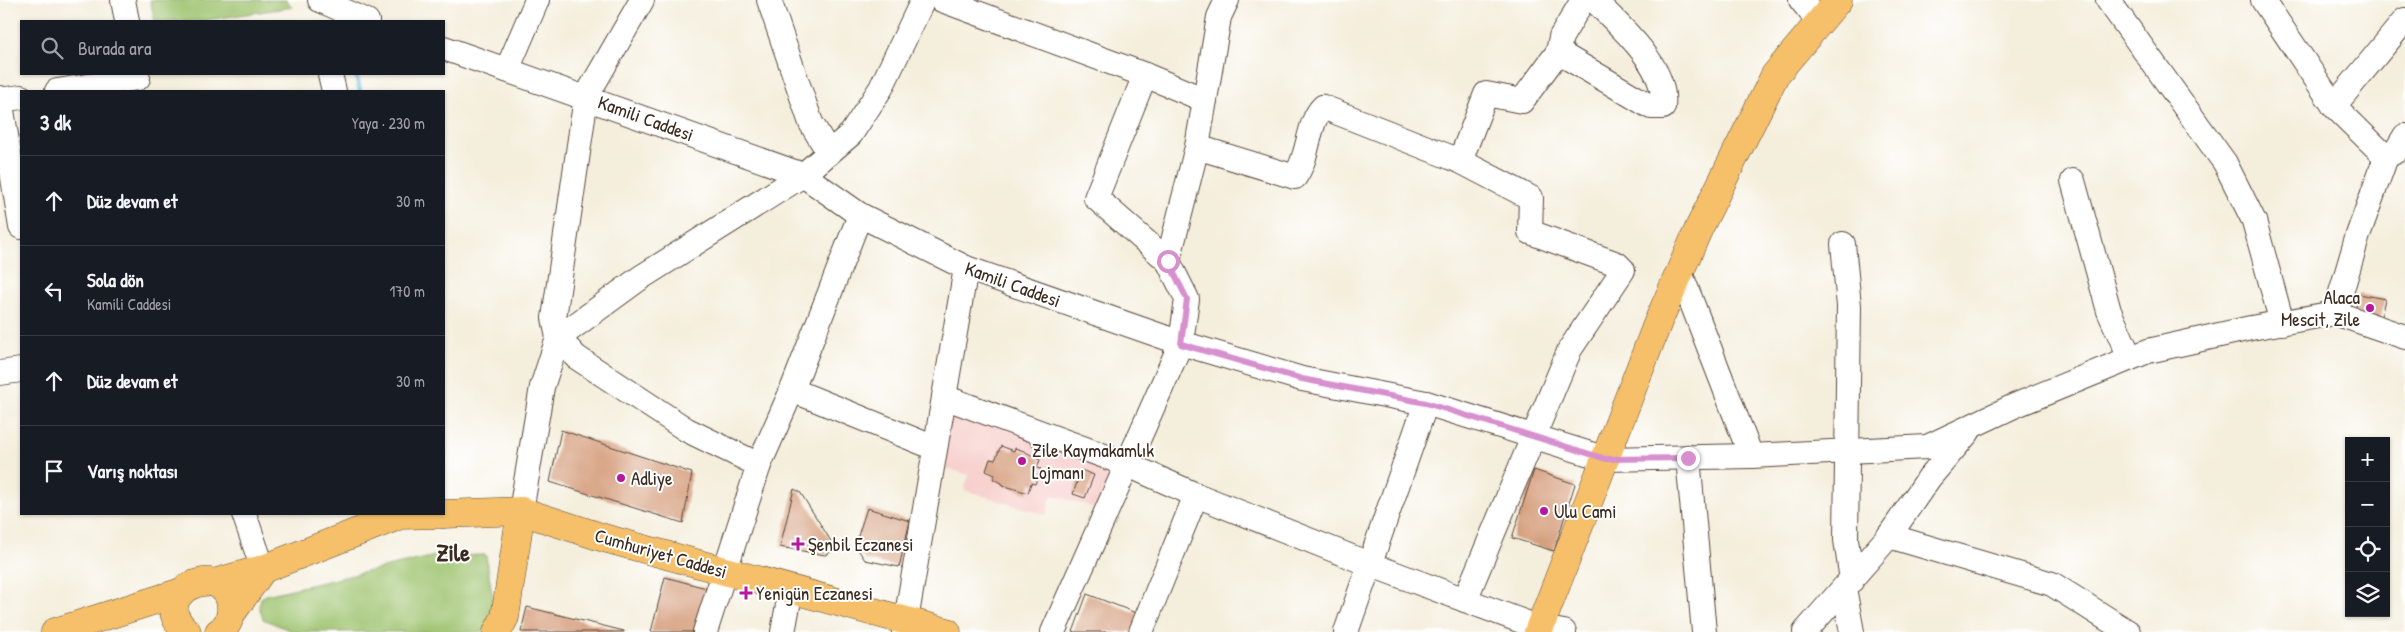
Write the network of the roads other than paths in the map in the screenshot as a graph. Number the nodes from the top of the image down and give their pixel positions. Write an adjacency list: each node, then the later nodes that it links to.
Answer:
1 (123, 0): 16 (street)
2 (318, 0): 15 (street); 17 (street)
3 (537, 0): 22 (street)
4 (642, 0): 29 (street)
5 (769, 0): 35 (street)
6 (923, 0): 35 (street)
7 (942, 0): 24 (street)
8 (1227, 0): 31 (street)
9 (1582, 0): 21 (street)
10 (1594, 0): 21 (street)
11 (1802, 0): 19 (street)
12 (1838, 0): 19 (main road)
13 (2108, 0): 47 (street)
14 (2263, 0): 32 (street)
15 (364, 14)
16 (127, 20)
17 (320, 20)
18 (2405, 20): 32 (street)
19 (1819, 22): 45 (main road)
20 (445, 48): 22 (street, Kamili Caddesi)
21 (1558, 52): 37 (street)
22 (507, 70): 29 (street, Kamili Caddesi)
23 (330, 75): 27 (street)
24 (1145, 75): 31 (street); 43 (street)
25 (138, 81): 26 (street)
26 (65, 90)
27 (334, 90)
28 (20, 97): 30 (street)
29 (586, 97): 38 (street, Kamili Caddesi); 49 (street)
30 (0, 99): 41 (street)
31 (1205, 100): 34 (street)
32 (2334, 106): 36 (street)
33 (2405, 136): 36 (street)
34 (1197, 147): 37 (street); 43 (street)
35 (828, 153): 38 (street)
36 (2386, 157): 46 (street)
37 (1460, 161): 58 (street)
38 (803, 175): 40 (street, Kamili Caddesi); 49 (street)
39 (2073, 181): 51 (street)
40 (860, 214): 44 (street, Kamili Caddesi); 54 (street)
41 (20, 221)
42 (1843, 244): 60 (street)
43 (1168, 261): 50 (street)
44 (966, 268): 50 (street, Kamili Caddesi); 55 (street)
45 (1680, 272): 61 (street); 63 (main road)
46 (2335, 313): 47 (street, Kamili Caddesi); 48 (street)
47 (2282, 323): 51 (street, Kamili Caddesi)
48 (2405, 337)
49 (558, 338): 65 (street); 67 (street)
50 (1181, 344): 56 (street, Kamili Caddesi); 64 (street)
51 (2130, 358): 57 (street, Kamili Caddesi)
52 (20, 370): 53 (street)
53 (0, 373)
54 (792, 390): 59 (street); 65 (street)
55 (944, 397): 59 (street); 64 (street)
56 (1426, 403): 58 (street, Kamili Caddesi); 72 (street)
57 (1974, 425): 60 (street, Kamili Caddesi); 71 (street)
58 (1533, 436): 63 (street, Kamili Caddesi); 79 (street)
59 (936, 448): 80 (street)
60 (1846, 451): 61 (street, Kamili Caddesi); 76 (street)
61 (1751, 456): 62 (street, Kamili Caddesi)
62 (1688, 458): 63 (street, Kamili Caddesi); 92 (street)
63 (1606, 459): 83 (main road)
64 (1126, 464): 66 (street); 89 (street)
65 (759, 465): 74 (street)
66 (1196, 495): 72 (street); 90 (street)
67 (521, 511): 68 (main road); 74 (main road, Cumhuriyet Caddesi); 82 (main road)
68 (445, 514)
69 (244, 515): 73 (street)
70 (401, 515): 73 (main road)
71 (1889, 536): 76 (street); 95 (street)
72 (1368, 564): 79 (street); 91 (street)
73 (263, 569): 75 (main road); 81 (main road)
74 (725, 571): 77 (main road, Cumhuriyet Caddesi); 86 (street)
75 (214, 584): 78 (main road); 81 (main road)
76 (1848, 584): 93 (street); 94 (street)
77 (791, 589): 80 (main road, Cumhuriyet Caddesi); 87 (street)
78 (181, 592): 84 (main road); 85 (main road)
79 (1465, 600): 83 (street)
80 (905, 626): 88 (main road, Cumhuriyet Caddesi)
81 (228, 627)
82 (503, 627)
83 (1547, 631)
84 (55, 632)
85 (187, 632)
86 (705, 632)
87 (783, 632)
88 (946, 632)
89 (1053, 632)
90 (1141, 632)
91 (1346, 632)
92 (1704, 632)
93 (1805, 632)
94 (1852, 632)
95 (2128, 632)

